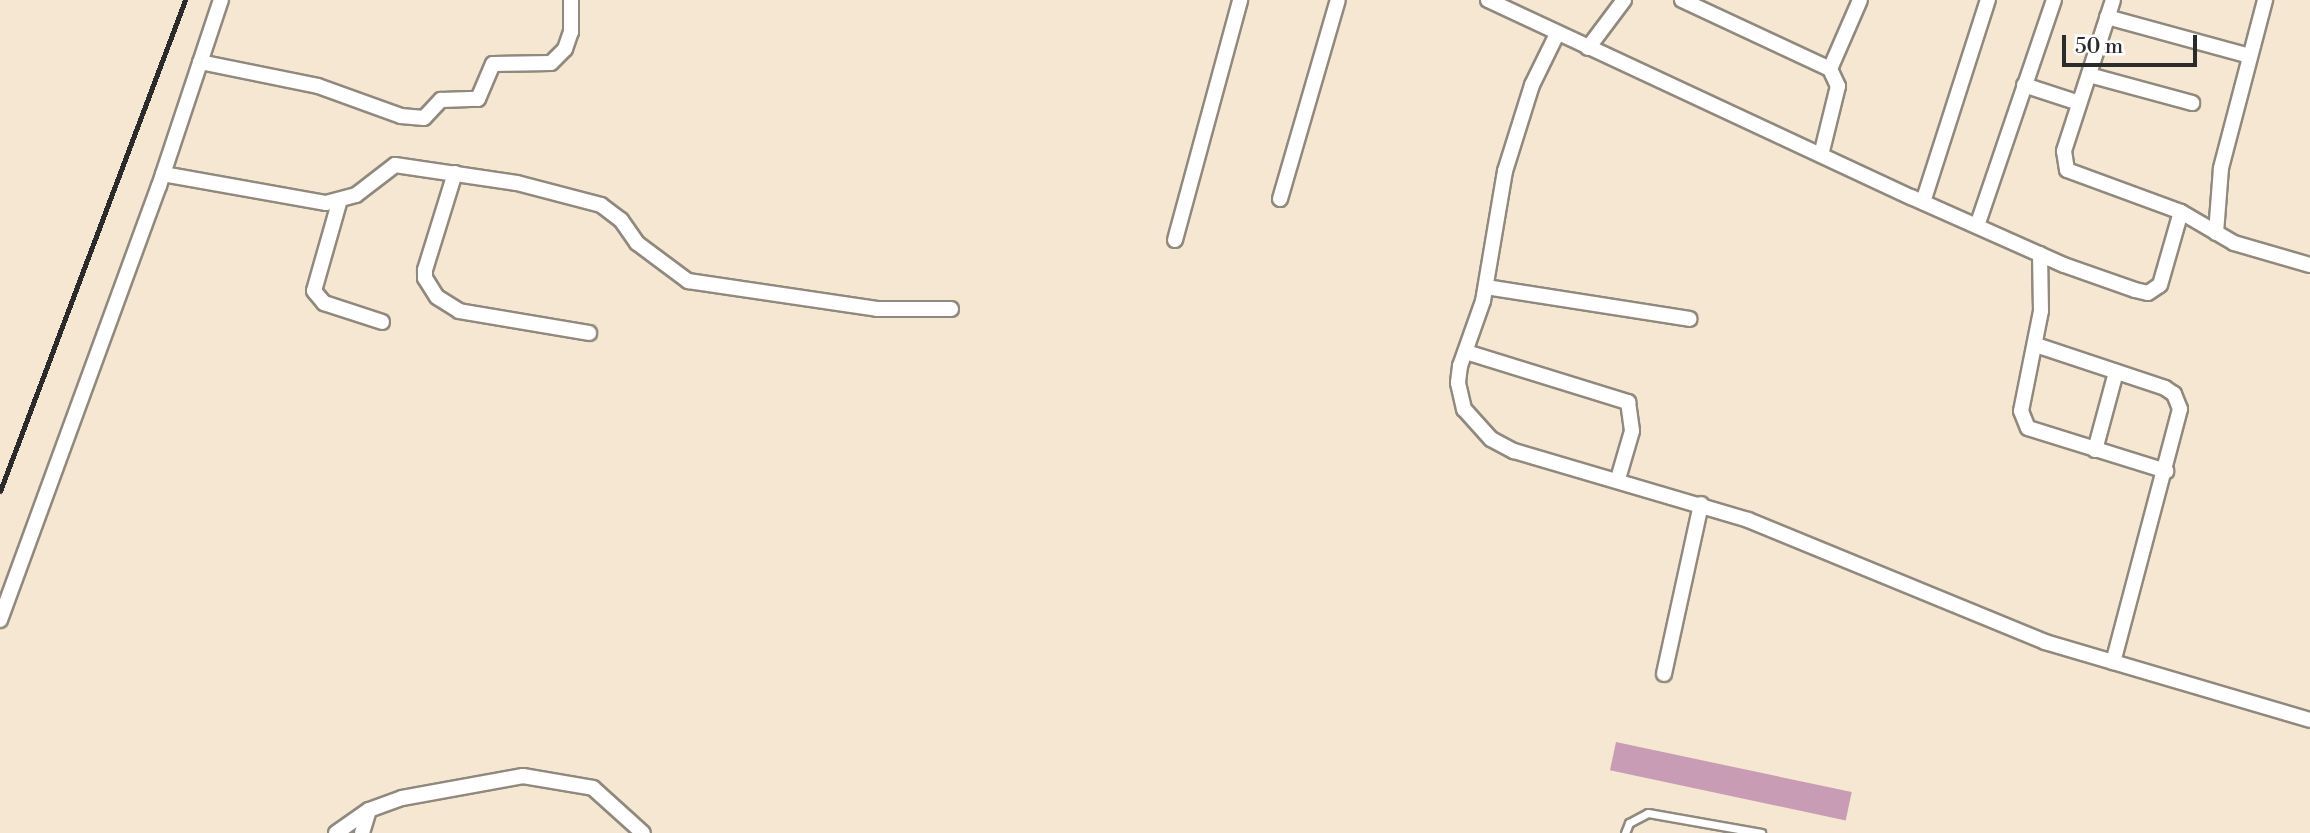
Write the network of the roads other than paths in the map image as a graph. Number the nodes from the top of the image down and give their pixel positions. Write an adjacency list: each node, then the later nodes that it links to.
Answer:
1 (221, 0): 17 (street)
2 (571, 0): 17 (street)
3 (1240, 0): 32 (street)
4 (1338, 0): 26 (street)
5 (1488, 0): 14 (street)
6 (1624, 0): 15 (street)
7 (1682, 0): 18 (street)
8 (1860, 0): 18 (street)
9 (1988, 0): 27 (street)
10 (2054, 0): 20 (street)
11 (2113, 0): 13 (street)
12 (2265, 0): 16 (street)
13 (2107, 17): 16 (street); 19 (street)
14 (1557, 34): 15 (street); 35 (street)
15 (1588, 48): 23 (street)
16 (2250, 56): 31 (street)
17 (200, 62): 25 (street)
18 (1830, 69): 23 (street)
19 (2089, 75): 21 (street); 22 (street)
20 (2024, 85): 21 (street); 30 (street)
21 (2079, 103): 29 (street)
22 (2192, 103)
23 (1821, 155): 27 (street)
24 (455, 173): 28 (street); 36 (street); 39 (street)
25 (163, 174): 28 (street); 47 (street)
26 (1280, 199)
27 (1923, 202): 30 (street)
28 (339, 203): 38 (street)
29 (2181, 212): 31 (street); 33 (street)
30 (1977, 226): 33 (street)
31 (2216, 233): 34 (street)
32 (1175, 240)
33 (2040, 254): 40 (street)
34 (2310, 265)
35 (1486, 287): 37 (street); 41 (street)
36 (951, 309)
37 (1690, 319)
38 (382, 322)
39 (589, 333)
40 (2036, 345): 42 (street); 43 (street)
41 (1465, 352): 45 (street); 45 (street)
42 (2116, 372): 43 (street); 44 (street)
43 (2095, 450): 44 (street)
44 (2166, 471): 48 (street)
45 (1618, 480): 46 (street)
46 (1701, 504): 48 (street); 49 (street)
47 (0, 620)
48 (2113, 662): 50 (street)
49 (1664, 674)
50 (2310, 720)
51 (369, 810): 52 (street); 53 (street); 54 (street)
52 (337, 833)
53 (362, 833)
54 (643, 833)
55 (1625, 833): 56 (lane)
56 (1756, 833)

